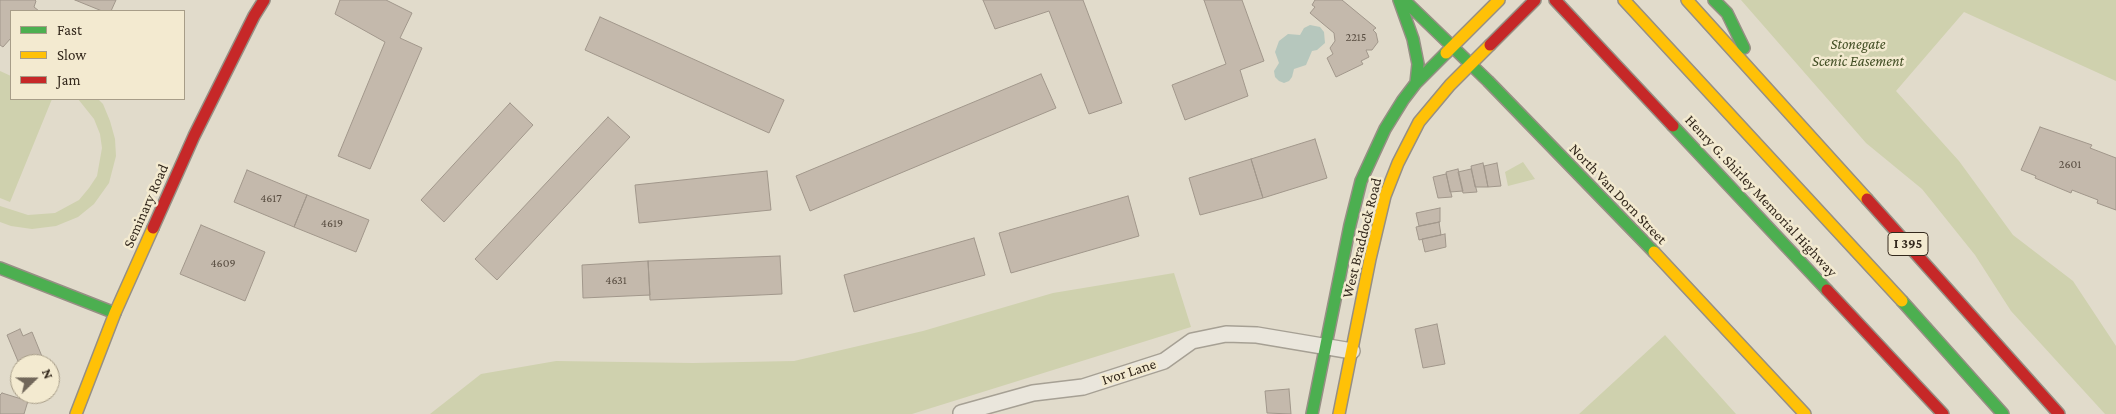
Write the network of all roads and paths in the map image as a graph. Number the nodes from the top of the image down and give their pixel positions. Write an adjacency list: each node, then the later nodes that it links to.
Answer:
1 (259, 0): 11 (main road, Seminary Road)
2 (264, 0): 11 (main road, Seminary Road)
3 (1399, 0): 15 (main road)
4 (1404, 0): 12 (main road, North Van Dorn Street)
5 (1499, 0): 12 (main road, West Braddock Road)
6 (1535, 0): 13 (main road, West Braddock Road)
7 (1555, 0): 25 (main road, Henry G. Shirley Memorial Highway)
8 (1624, 0): 26 (main road)
9 (1687, 0): 14 (main road, I 395)
10 (1714, 0): 14 (main road)
11 (254, 16): 17 (main road, Seminary Road)
12 (1453, 46): 13 (main road, North Van Dorn Street); 15 (main road, West Braddock Road)
13 (1471, 63): 19 (main road, West Braddock Road); 24 (main road, North Van Dorn Street)
14 (1756, 74): 27 (main road, I 395)
15 (1416, 83): 18 (main road, West Braddock Road)
16 (0, 268): 17 (main road)
17 (115, 313): 21 (main road, Seminary Road)
18 (1326, 346): 19 (street, Ivor Lane); 20 (street, Ivor Lane); 22 (main road, West Braddock Road)
19 (1352, 351): 23 (main road, West Braddock Road)
20 (961, 413)
21 (76, 414)
22 (1312, 414)
23 (1339, 414)
24 (1805, 414)
25 (1943, 414)
26 (2003, 414)
27 (2059, 414)

